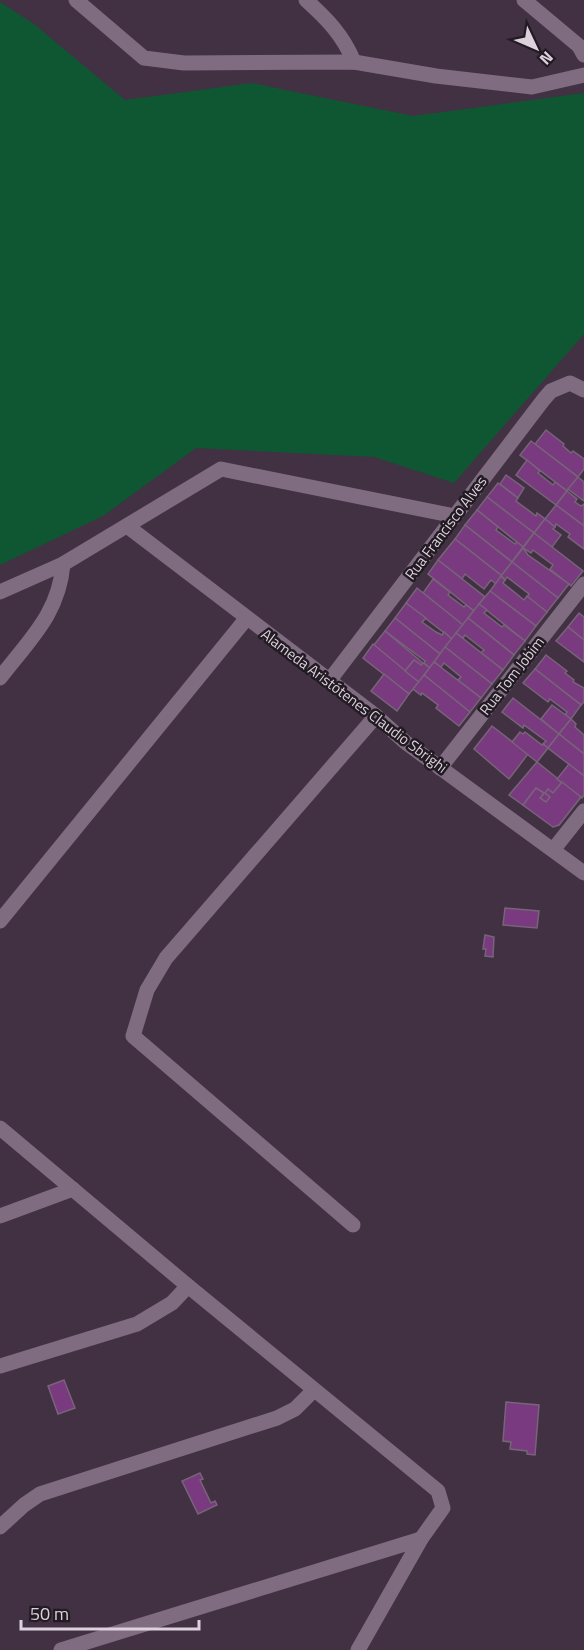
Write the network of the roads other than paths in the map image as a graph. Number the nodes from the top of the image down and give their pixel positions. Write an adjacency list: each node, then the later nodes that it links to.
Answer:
1 (76, 0): 5 (street)
2 (306, 0): 5 (street)
3 (524, 0): 4 (street)
4 (584, 55)
5 (354, 62): 6 (street)
6 (584, 75)
7 (577, 386): 8 (street, Rua Francisco Alves)
8 (455, 516): 9 (street); 15 (street, Rua Francisco Alves)
9 (127, 526): 10 (street); 13 (street, Alameda Aristótenes Claudio Sbrighi)
10 (63, 564): 12 (street); 14 (street)
11 (584, 584): 17 (street, Rua Tom Jobim)
12 (0, 592)
13 (246, 619): 15 (street, Alameda Aristótenes Claudio Sbrighi); 21 (street)
14 (0, 678)
15 (329, 681): 16 (street, Alameda Aristótenes Claudio Sbrighi)
16 (376, 716): 17 (street, Alameda Aristótenes Claudio Sbrighi); 25 (street)
17 (440, 768): 19 (street, Alameda Aristótenes Claudio Sbrighi)
18 (584, 811): 19 (street)
19 (553, 850): 20 (street, Alameda Aristótenes Claudio Sbrighi)
20 (584, 873)
21 (0, 921)
22 (0, 1128): 23 (street)
23 (73, 1189): 24 (street); 26 (street)
24 (0, 1216)
25 (353, 1225)
26 (188, 1286): 27 (street); 28 (street)
27 (0, 1366)
28 (314, 1390): 29 (street); 30 (street)
29 (0, 1527)
30 (421, 1539): 31 (street); 32 (street)
31 (61, 1650)
32 (358, 1650)

